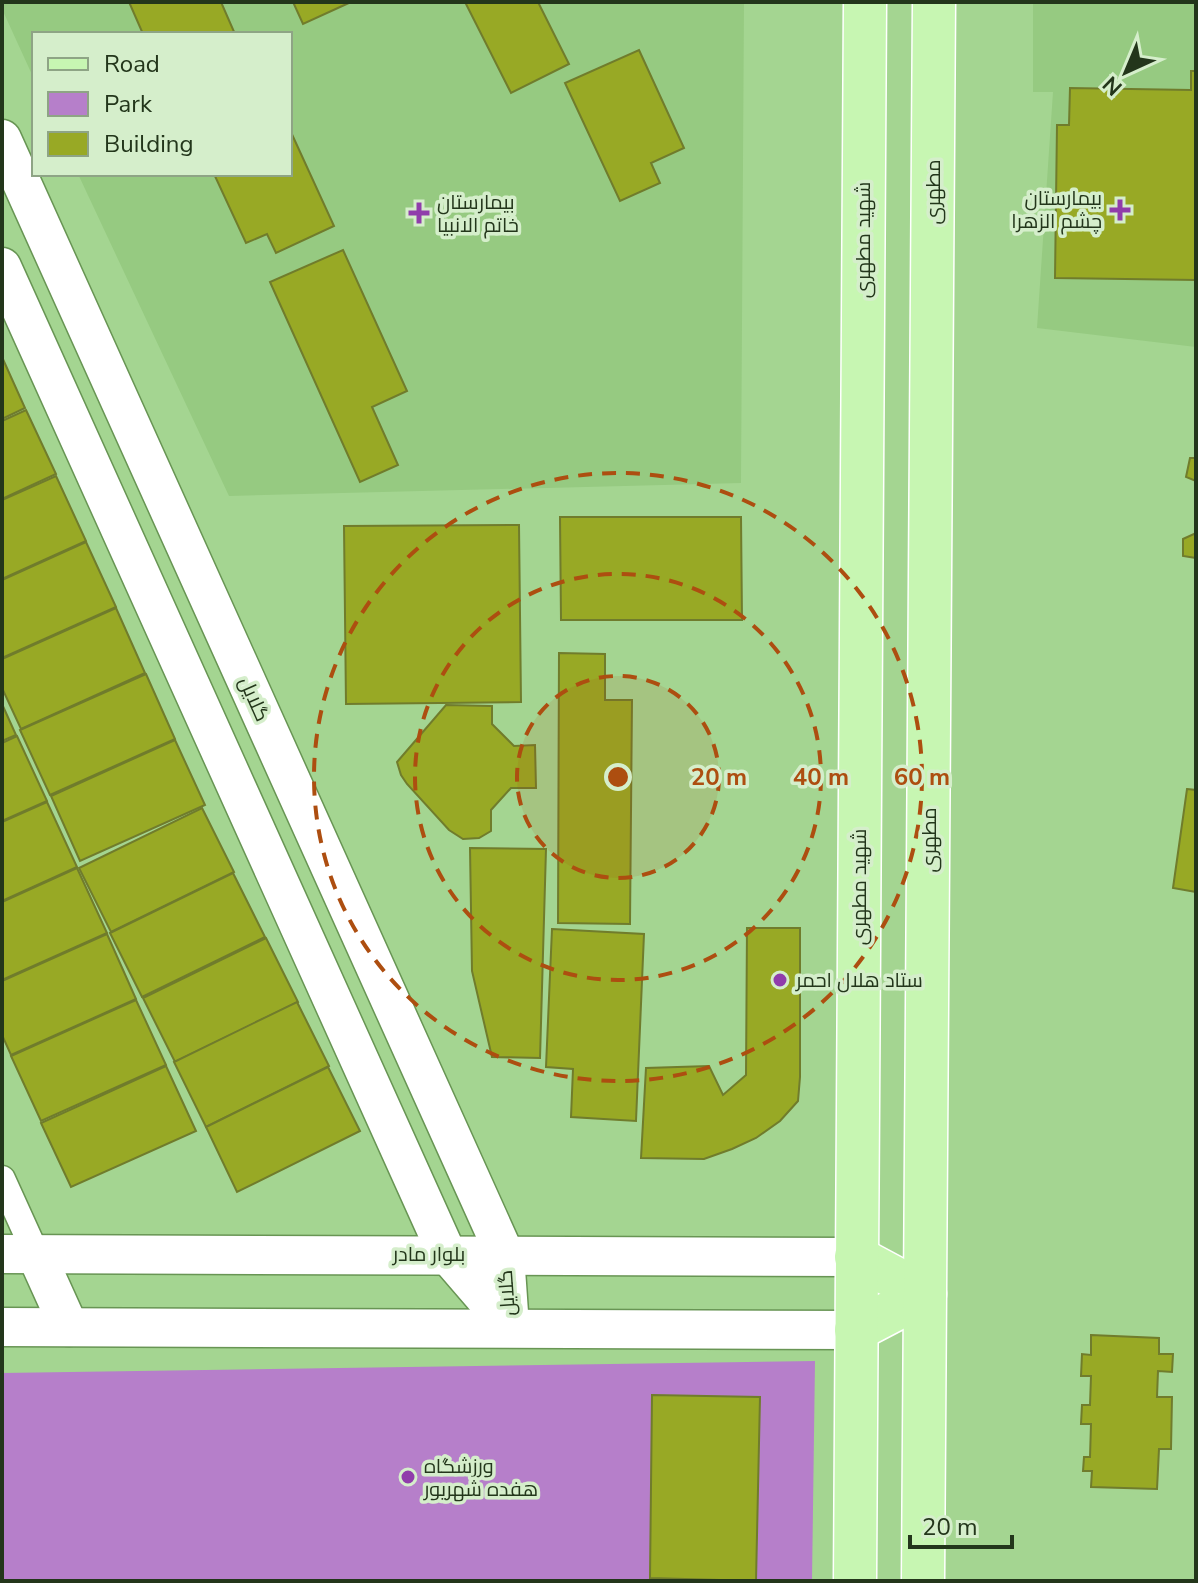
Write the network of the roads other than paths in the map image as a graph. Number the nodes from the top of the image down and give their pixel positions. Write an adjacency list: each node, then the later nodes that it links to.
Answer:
1 (865, 2): 9 (main road, شهید مطهری)
2 (934, 2): 10 (main road, مطهری)
3 (2, 139): 8 (street, گلایل)
4 (2, 267): 7 (street, گلایل)
5 (2, 1179): 6 (street)
6 (19, 1254): 7 (street, بلوار مادر); 12 (street)
7 (447, 1254): 8 (street, بلوار مادر); 13 (street, گلایل)
8 (505, 1255): 9 (street, بلوار مادر); 13 (street, گلایل)
9 (856, 1257): 10 (main road); 14 (main road, شهید مطهری)
10 (925, 1294): 14 (main road); 16 (main road, مطهری)
11 (2, 1327): 12 (street)
12 (69, 1327): 13 (street)
13 (510, 1327): 14 (street)
14 (856, 1330): 15 (main road, شهید مطهری)
15 (855, 1581)
16 (923, 1581)

